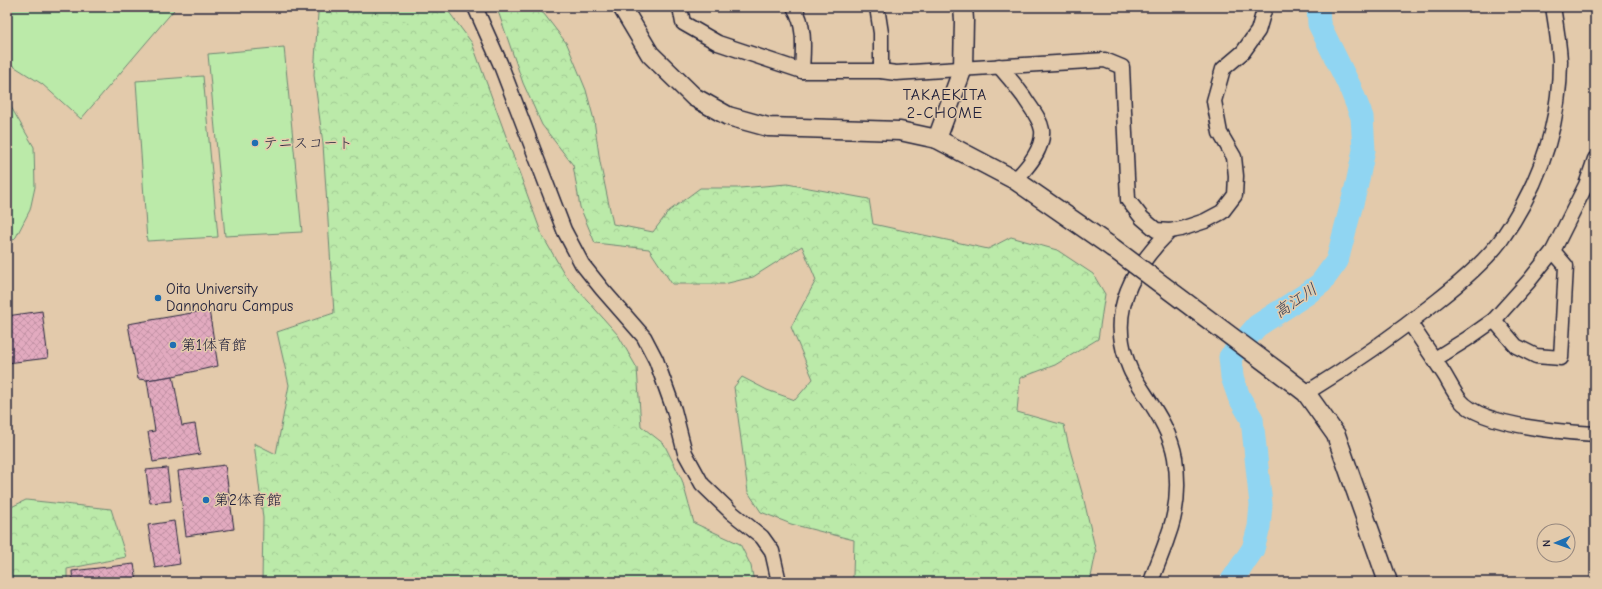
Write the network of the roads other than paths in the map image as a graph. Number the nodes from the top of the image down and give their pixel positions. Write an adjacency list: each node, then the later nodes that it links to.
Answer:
1 (474, 7): 23 (street)
2 (622, 7): 13 (street)
3 (680, 7): 11 (street)
4 (794, 7): 11 (street)
5 (877, 7): 12 (street)
6 (963, 7): 10 (street)
7 (1266, 7): 16 (street)
8 (1553, 7): 19 (street)
9 (999, 66): 10 (street); 15 (street); 16 (street)
10 (962, 68): 12 (street); 13 (street)
11 (802, 71): 12 (street)
12 (881, 71)
13 (937, 139): 15 (street)
14 (1595, 159): 17 (street)
15 (1015, 180): 21 (street, bridge)
16 (1170, 231): 24 (street)
17 (1553, 251): 18 (street); 18 (street)
18 (1494, 320): 20 (street)
19 (1410, 323): 20 (street); 21 (street)
20 (1435, 359): 22 (street)
21 (1306, 393): 25 (street)
22 (1595, 434)
23 (778, 582)
24 (1151, 582)
25 (1388, 582)

